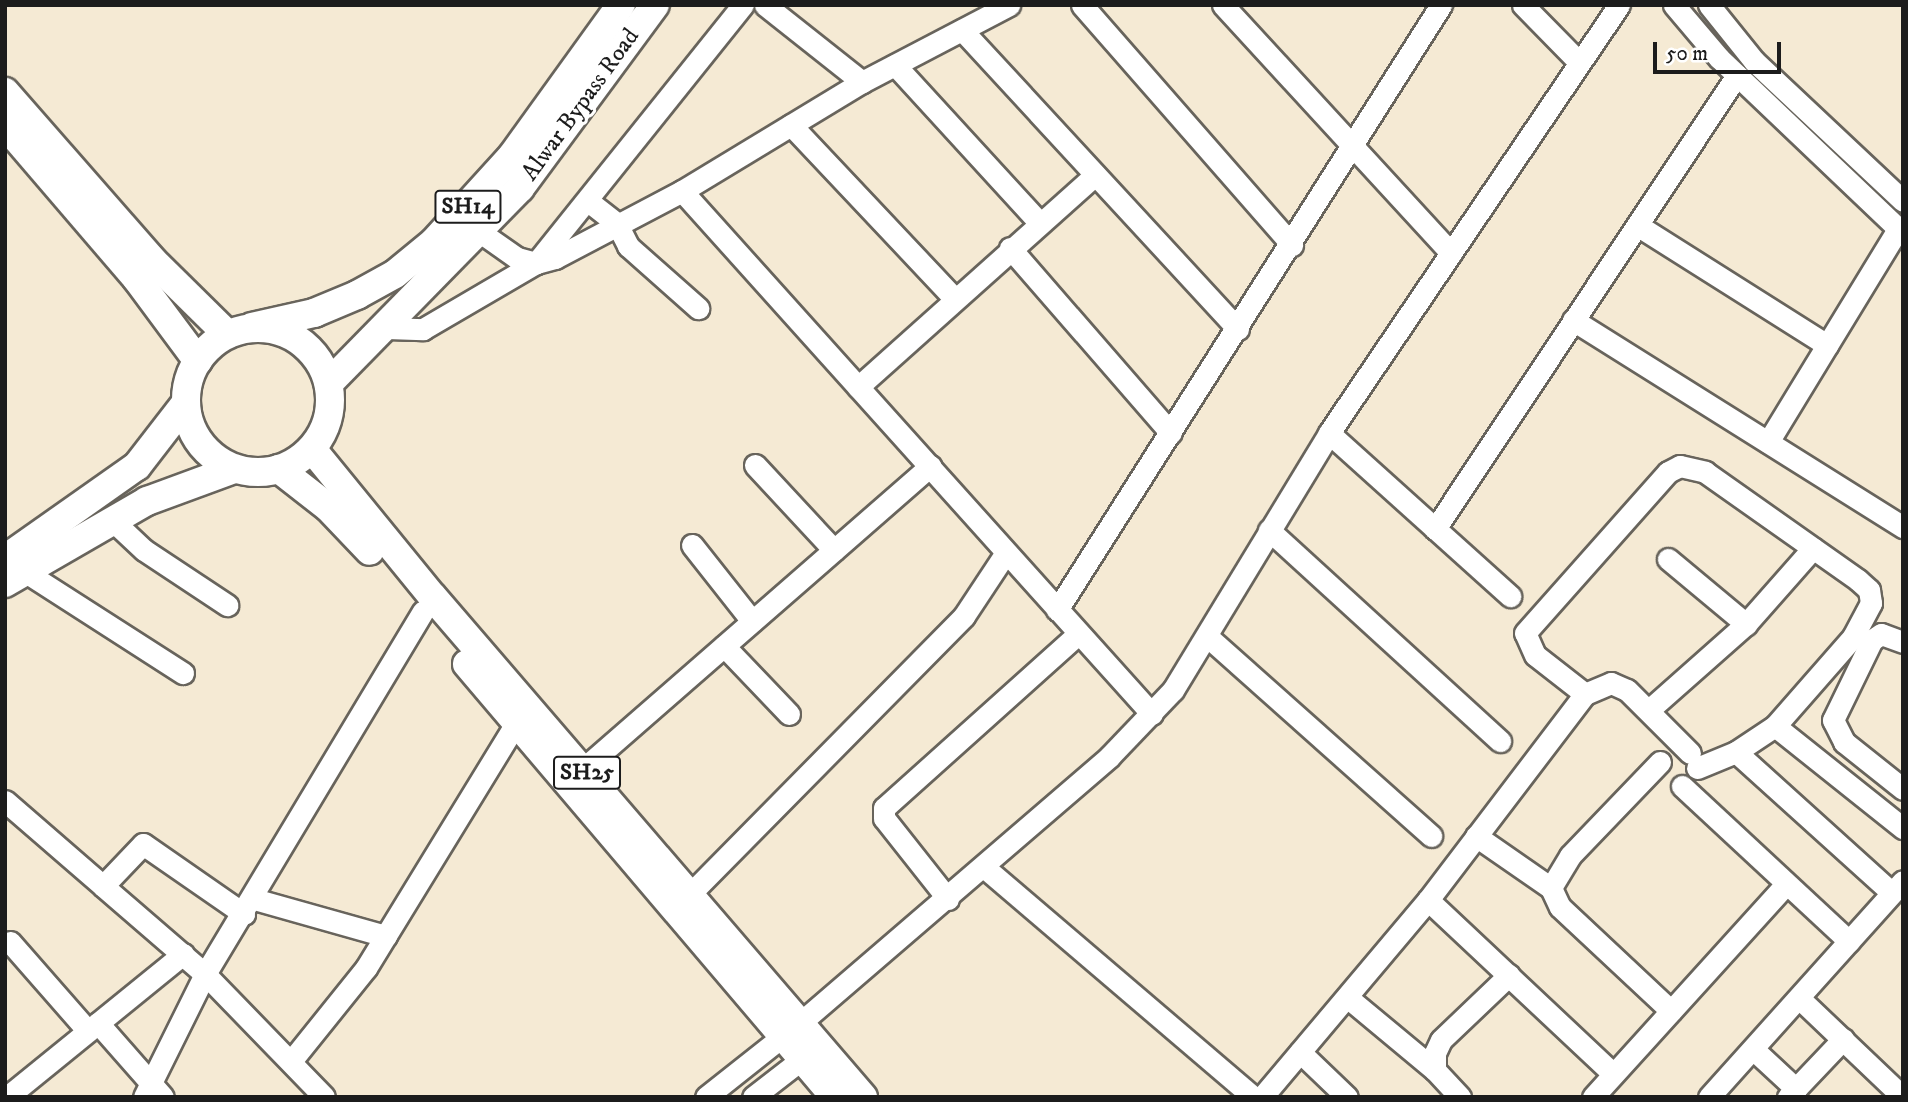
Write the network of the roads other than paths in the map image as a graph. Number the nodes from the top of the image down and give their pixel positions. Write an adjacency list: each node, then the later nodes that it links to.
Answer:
1 (621, 5): 40 (main road, Alwar Bypass Road / SH14)
2 (655, 5): 30 (main road, Alwar Bypass Road / SH14)
3 (743, 5): 25 (street)
4 (765, 5): 17 (street)
5 (1009, 5): 13 (street)
6 (1082, 5): 31 (street)
7 (1223, 5): 21 (street)
8 (1441, 5): 21 (street)
9 (1523, 5): 14 (street)
10 (1619, 5): 14 (street)
11 (1674, 5): 16 (street)
12 (1709, 5): 24 (street)
13 (962, 30): 15 (street); 22 (street)
14 (1580, 63): 33 (street)
15 (895, 65): 17 (street); 26 (street)
16 (1737, 75): 28 (street); 29 (street)
17 (862, 82): 20 (street)
18 (5, 92): 40 (main road)
19 (5, 125): 42 (main road)
20 (791, 125): 23 (street); 35 (street)
21 (1354, 149): 31 (street); 33 (street)
22 (1096, 175): 26 (street); 39 (street)
23 (681, 191): 27 (street); 44 (street)
24 (1900, 191)
25 (588, 201): 27 (street); 34 (street)
26 (1039, 222): 32 (street)
27 (617, 224): 34 (street); 36 (street)
28 (1637, 225): 37 (street); 41 (street)
29 (1900, 231): 41 (street)
30 (480, 232): 34 (street); 38 (main road, Alwar Bypass Road / SH14)
31 (1292, 245): 39 (street)
32 (1010, 248): 35 (street); 46 (street)
33 (1451, 253): 47 (street)
34 (536, 263): 38 (street)
35 (955, 299): 44 (street)
36 (698, 308)
37 (1573, 320): 48 (street); 56 (street)
38 (387, 328): 43 (main road, Alwar Bypass Road / SH14)
39 (1238, 329): 46 (street)
40 (239, 331): 42 (main road); 43 (main road)
41 (1827, 345): 48 (street)
42 (198, 361): 45 (main road)
43 (329, 383): 49 (main road)
44 (858, 387): 51 (street)
45 (185, 404): 53 (main road); 63 (main road)
46 (1171, 433): 66 (street)
47 (1329, 433): 56 (street); 57 (street)
48 (1768, 442): 55 (street)
49 (312, 449): 52 (main road); 85 (main road, SH25)
50 (755, 465): 60 (street)
51 (930, 466): 60 (street); 61 (street)
52 (279, 469): 53 (main road); 67 (main road, SH25)
53 (234, 470): 54 (main road)
54 (111, 519): 63 (main road); 65 (street)
55 (1903, 527)
56 (1435, 529): 64 (street)
57 (1269, 530): 71 (street); 81 (street)
58 (692, 545): 68 (street)
59 (1813, 548): 69 (street); 75 (street); 80 (street)
60 (834, 550): 68 (street)
61 (1005, 554): 66 (street); 97 (street)
62 (1668, 559): 69 (street)
63 (12, 571): 74 (street)
64 (1510, 596)
65 (227, 605)
66 (1057, 610): 70 (street)
67 (423, 611): 79 (main road, SH25); 100 (street)
68 (752, 621): 73 (street)
69 (1746, 624): 76 (street)
70 (1078, 634): 78 (street); 98 (street)
71 (1208, 637): 78 (street); 90 (street)
72 (1903, 642): 87 (street)
73 (723, 646): 77 (street); 85 (street)
74 (183, 673)
75 (1584, 694): 76 (street); 91 (street)
76 (1650, 709): 83 (street)
77 (789, 714)
78 (1152, 714): 92 (street)
79 (516, 723): 101 (street); 111 (main road, SH25)
80 (1775, 726): 82 (street); 89 (street)
81 (1500, 741)
82 (1736, 752): 83 (street); 95 (street)
83 (1693, 760): 84 (street); 86 (street)
84 (1660, 762): 86 (street); 96 (street)
85 (583, 769): 97 (main road, SH25)
86 (1682, 786): 93 (street)
87 (1903, 789)
88 (5, 801): 94 (street)
89 (1903, 828)
90 (1431, 836)
91 (1476, 836): 96 (street); 99 (street)
92 (984, 867): 98 (street); 127 (street)
93 (1786, 885): 102 (street); 109 (street)
94 (103, 886): 100 (street); 104 (street)
95 (1898, 887): 102 (street)
96 (1551, 888): 109 (street)
97 (690, 894): 111 (main road, SH25)
98 (948, 900): 111 (street)
99 (1428, 900): 106 (street); 107 (street)
100 (249, 906): 101 (street); 105 (street)
101 (386, 936): 116 (street)
102 (1849, 940): 108 (street)
103 (10, 942): 110 (street)
104 (183, 954): 105 (street); 110 (street)
105 (205, 974): 116 (street); 119 (street)
106 (1509, 975): 117 (street); 118 (street)
107 (1347, 997): 114 (street); 117 (street)
108 (1799, 998): 112 (street); 113 (street)
109 (1671, 1010): 118 (street)
110 (93, 1027): 119 (street); 121 (street)
111 (792, 1029): 115 (main road, SH25); 123 (street); 126 (main road, SH25)
112 (1843, 1039): 120 (street); 133 (street)
113 (1753, 1049): 120 (street); 132 (street)
114 (1300, 1052): 128 (street); 129 (street)
115 (802, 1059): 124 (street); 125 (main road, SH25)
116 (292, 1060): 122 (street)
117 (1435, 1070): 130 (street)
118 (1614, 1074): 131 (street)
119 (153, 1092)
120 (1792, 1093)
121 (7, 1097)
122 (324, 1097)
123 (706, 1097)
124 (753, 1097)
125 (835, 1097)
126 (863, 1097)
127 (1253, 1097)
128 (1262, 1097)
129 (1347, 1097)
130 (1460, 1097)
131 (1593, 1097)
132 (1709, 1097)
133 (1903, 1097)

